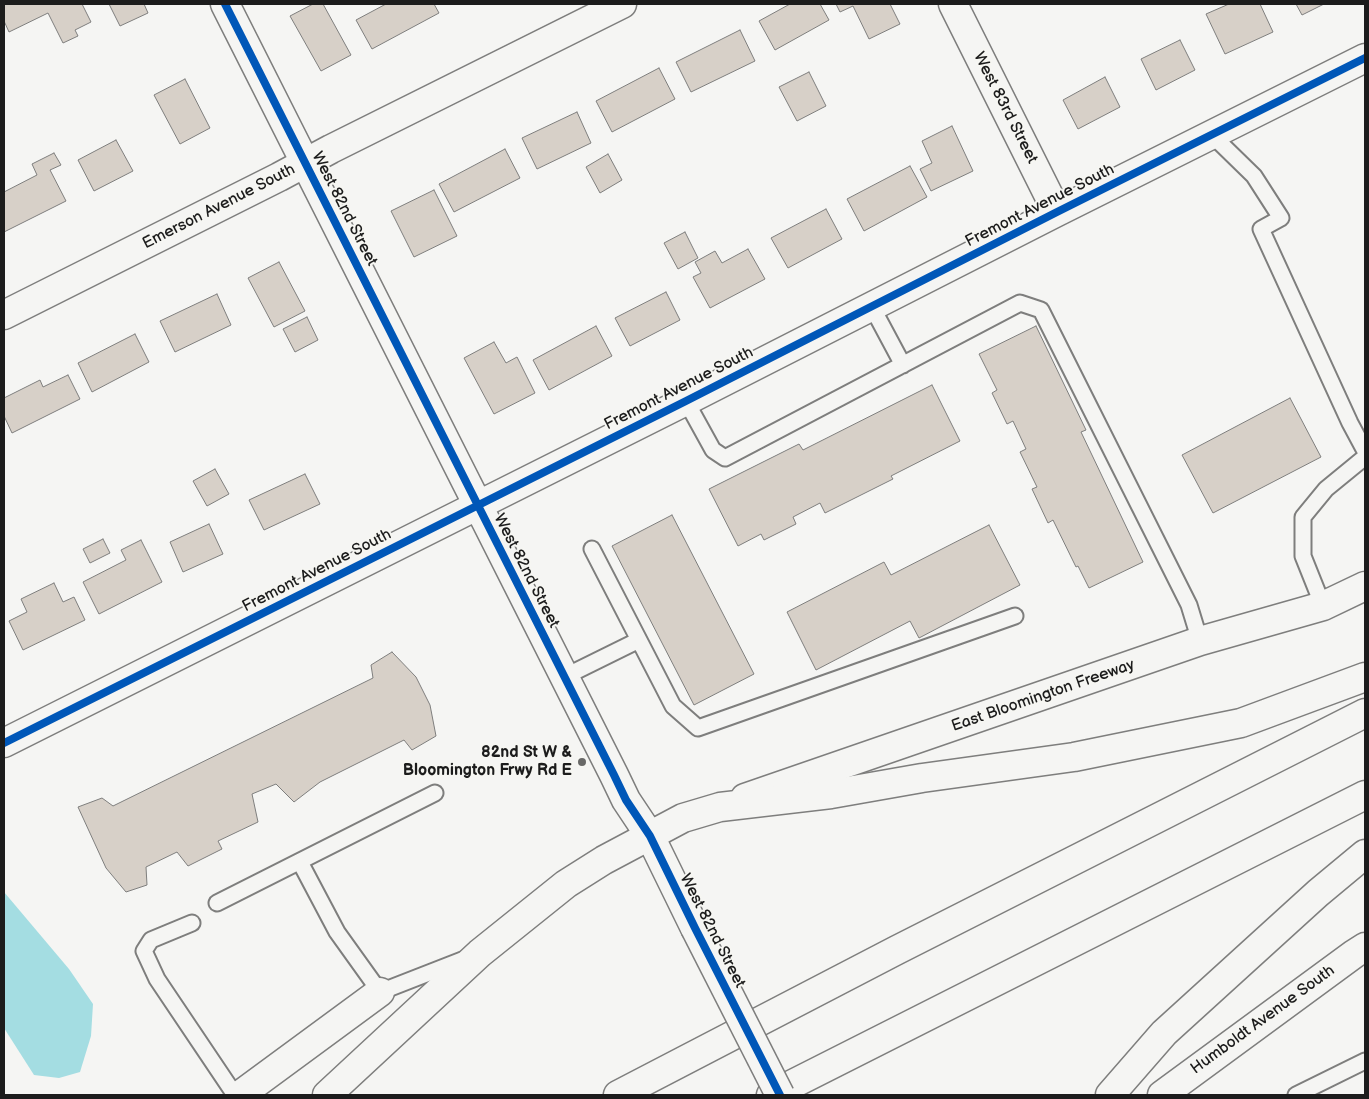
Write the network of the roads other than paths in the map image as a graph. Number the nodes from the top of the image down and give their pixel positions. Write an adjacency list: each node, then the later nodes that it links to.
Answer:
1 (225, 4): 6 (main road, West 82nd Street)
2 (622, 4): 6 (main road, Emerson Avenue South)
3 (953, 4): 7 (main road, West 83rd Street)
4 (1365, 58): 5 (main road, Fremont Avenue South)
5 (1212, 135): 7 (main road, Fremont Avenue South); 12 (lane)
6 (306, 162): 9 (main road, Emerson Avenue South); 14 (main road, West 82nd Street)
7 (1057, 212): 8 (main road, Fremont Avenue South)
8 (872, 307): 10 (lane); 11 (main road, Fremont Avenue South)
9 (4, 315)
10 (903, 365): 11 (lane); 20 (lane)
11 (686, 401): 14 (main road, Fremont Avenue South)
12 (1365, 451)
13 (1365, 457): 17 (lane)
14 (478, 506): 21 (main road, West 82nd Street); 24 (main road, Fremont Avenue South)
15 (592, 549): 19 (lane)
16 (1365, 586): 17 (main road, East Bloomington Freeway)
17 (1323, 606): 20 (main road, East Bloomington Freeway)
18 (1015, 616): 19 (lane)
19 (639, 640): 21 (lane)
20 (1200, 641): 27 (main road, East Bloomington Freeway)
21 (564, 677): 28 (main road, West 82nd Street)
22 (1365, 677): 27 (main road)
23 (1365, 713): 37 (main road)
24 (4, 743)
25 (435, 793): 30 (lane)
26 (1365, 795): 41 (main road)
27 (720, 807): 28 (main road)
28 (650, 836): 34 (main road); 42 (main road, West 82nd Street, bridge)
29 (1365, 854): 43 (main road)
30 (300, 862): 31 (lane); 35 (lane)
31 (217, 903)
32 (192, 923): 38 (lane)
33 (1365, 947): 44 (main road, Humboldt Avenue South)
34 (480, 953): 35 (lane); 40 (main road)
35 (380, 992): 39 (main road)
36 (1365, 1061): 45 (lane)
37 (618, 1093)
38 (235, 1095)
39 (240, 1095)
40 (327, 1095)
41 (771, 1095)
42 (780, 1095)
43 (1110, 1095)
44 (1162, 1095)
45 (1296, 1095)

